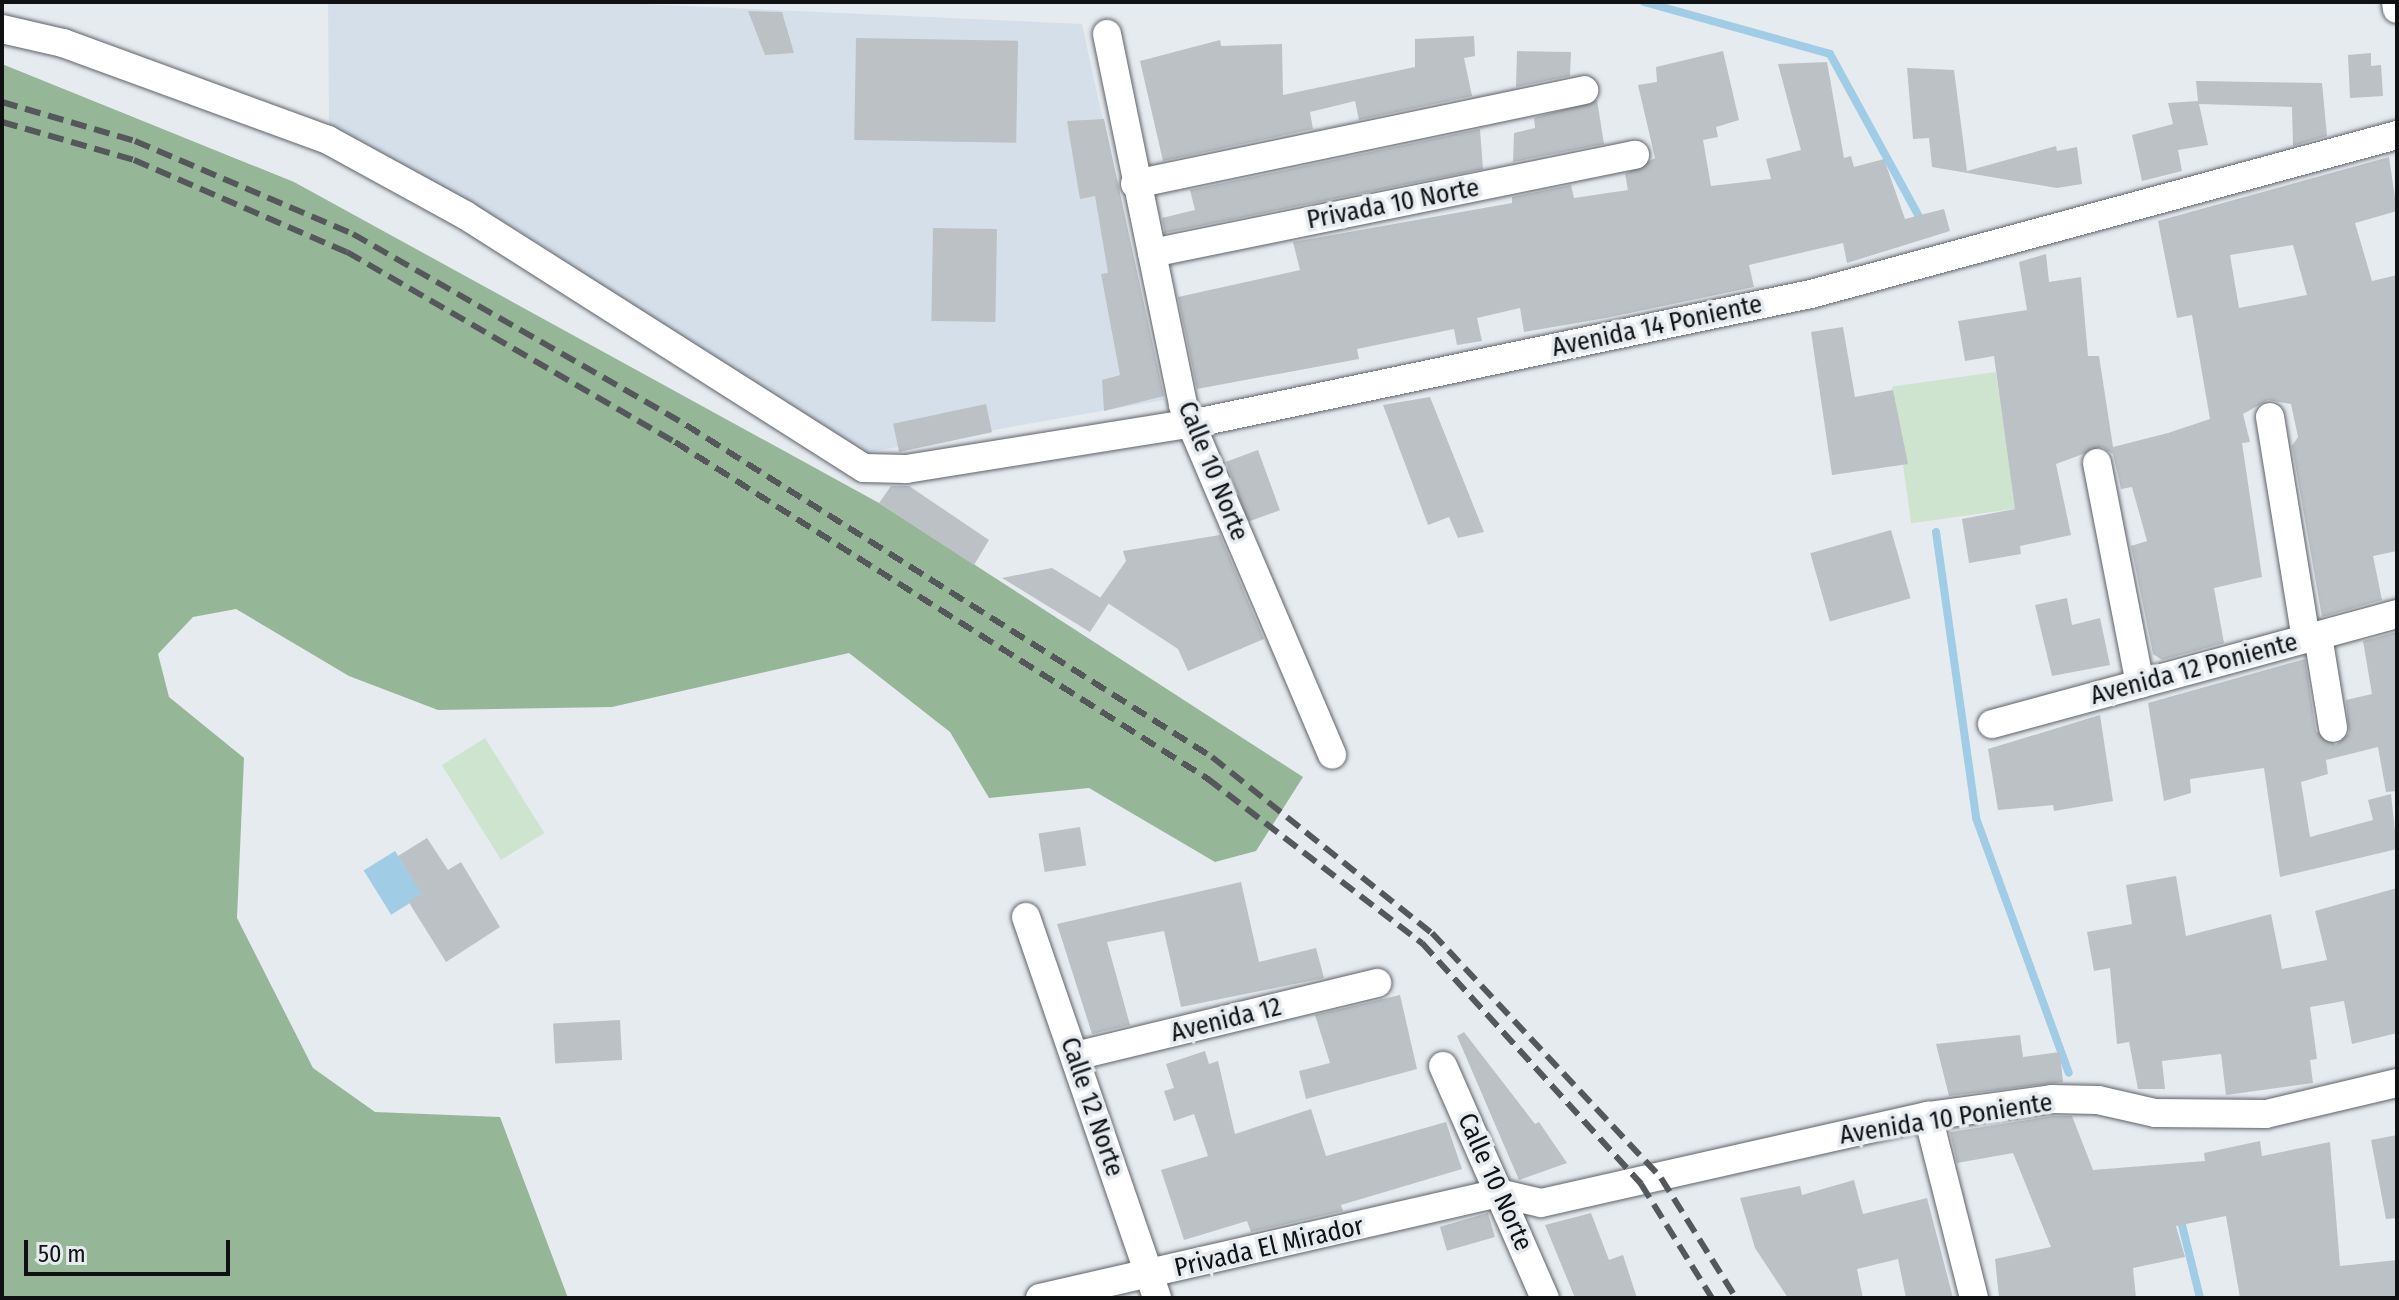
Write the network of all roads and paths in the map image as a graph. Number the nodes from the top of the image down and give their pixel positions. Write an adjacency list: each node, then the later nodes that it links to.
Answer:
1 (2396, 2): 2 (street)
2 (2397, 9)
3 (2, 29): 11 (street, Avenida 14 Poniente)
4 (1107, 34): 8 (street, Calle 10 Norte)
5 (1584, 90): 8 (street)
6 (2397, 135): 11 (street, Avenida 14 Poniente)
7 (1635, 155): 9 (street, Privada 10 Norte)
8 (1135, 184): 9 (street, Calle 10 Norte)
9 (1152, 253): 11 (street, Calle 10 Norte)
10 (2270, 417): 14 (street)
11 (1192, 423): 18 (street, Calle 10 Norte)
12 (2097, 463): 15 (street)
13 (2397, 614): 14 (street, Avenida 12 Poniente)
14 (2312, 637): 15 (street, Avenida 12 Poniente); 17 (street)
15 (2140, 684): 16 (street, Avenida 12 Poniente)
16 (1992, 724)
17 (2333, 728)
18 (1332, 755)
19 (1026, 917): 21 (street, Calle 12 Norte)
20 (1377, 983): 21 (street, Avenida 12)
21 (1075, 1056): 26 (street, Calle 12 Norte)
22 (1443, 1066): 25 (street, Calle 10 Norte)
23 (2397, 1083): 24 (street, Avenida 10 Poniente)
24 (1928, 1116): 25 (street, Avenida 10 Poniente); 29 (street)
25 (1498, 1193): 26 (street, Privada El Mirador); 28 (street, Calle 10 Norte)
26 (1153, 1286): 27 (street, Privada El Mirador)
27 (1040, 1298)
28 (1545, 1298)
29 (1974, 1298)

